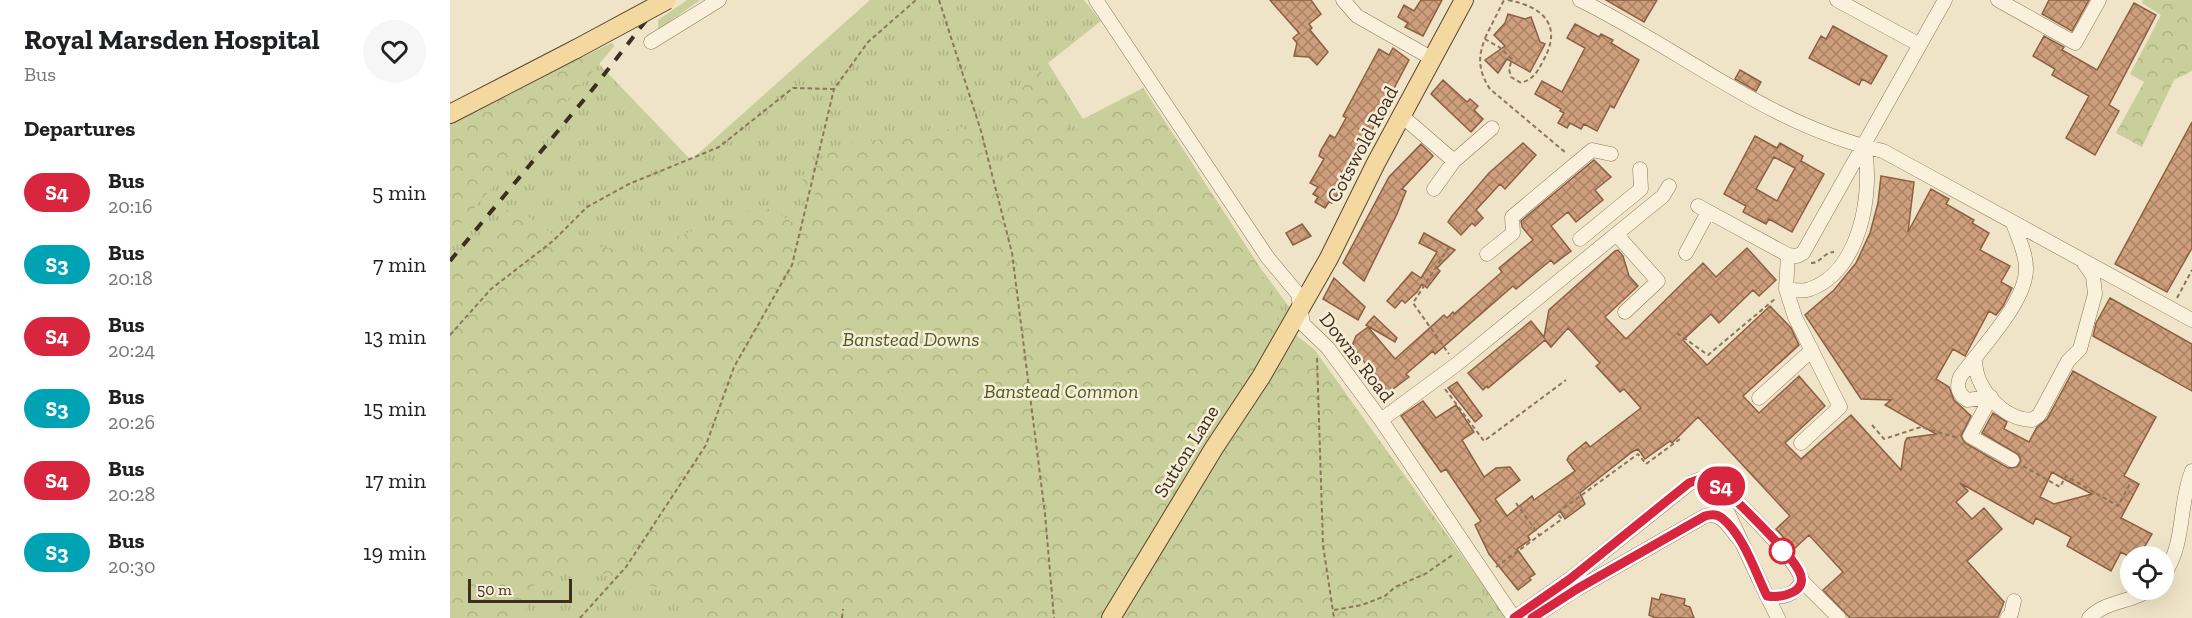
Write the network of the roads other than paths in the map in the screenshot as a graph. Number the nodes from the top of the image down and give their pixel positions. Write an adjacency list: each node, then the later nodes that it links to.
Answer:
1 (667, 0): 14 (main road, bridge)
2 (719, 0): 11 (street)
3 (1096, 0): 31 (street, Downs Road)
4 (1343, 0): 13 (street)
5 (1464, 0): 13 (main road, Cotswold Road)
6 (1580, 0): 17 (street)
7 (1838, 0): 12 (street)
8 (1945, 0): 12 (street)
9 (1998, 0): 10 (street)
10 (2099, 0)
11 (651, 42)
12 (1920, 45): 17 (street)
13 (1433, 59): 15 (main road, Cotswold Road)
14 (450, 114)
15 (1402, 116): 19 (street); 31 (main road, Cotswold Road)
16 (1492, 128): 19 (street)
17 (1864, 146): 23 (street); 28 (street); 30 (street)
18 (1611, 154): 27 (street)
19 (1454, 161): 22 (street)
20 (1640, 170): 25 (street)
21 (1669, 186): 24 (street)
22 (1434, 189)
23 (2013, 223): 29 (street); 35 (street)
24 (1617, 234): 32 (street); 38 (street)
25 (1580, 238)
26 (1686, 253): 28 (street)
27 (1487, 254)
28 (1792, 256): 30 (street)
29 (2083, 261): 33 (street); 36 (street)
30 (1786, 289): 34 (street)
31 (1300, 308): 38 (street, Downs Road); 50 (main road, Sutton Lane)
32 (1624, 312)
33 (2192, 320)
34 (1812, 350): 37 (street); 39 (street)
35 (1975, 359): 36 (street); 36 (street)
36 (1991, 397): 40 (street)
37 (1759, 398)
38 (1382, 420): 49 (street, Downs Road)
39 (1801, 443)
40 (2012, 460)
41 (2192, 471): 44 (street)
42 (1689, 483): 43 (street); 45 (street); 49 (street)
43 (1738, 538): 46 (street); 49 (street)
44 (2174, 553)
45 (1802, 581): 46 (street); 52 (street)
46 (1767, 596): 51 (street)
47 (2124, 600): 54 (street)
48 (2014, 601): 53 (street)
49 (1520, 617)
50 (1111, 618)
51 (1778, 618)
52 (1839, 618)
53 (2007, 618)
54 (2089, 618)

